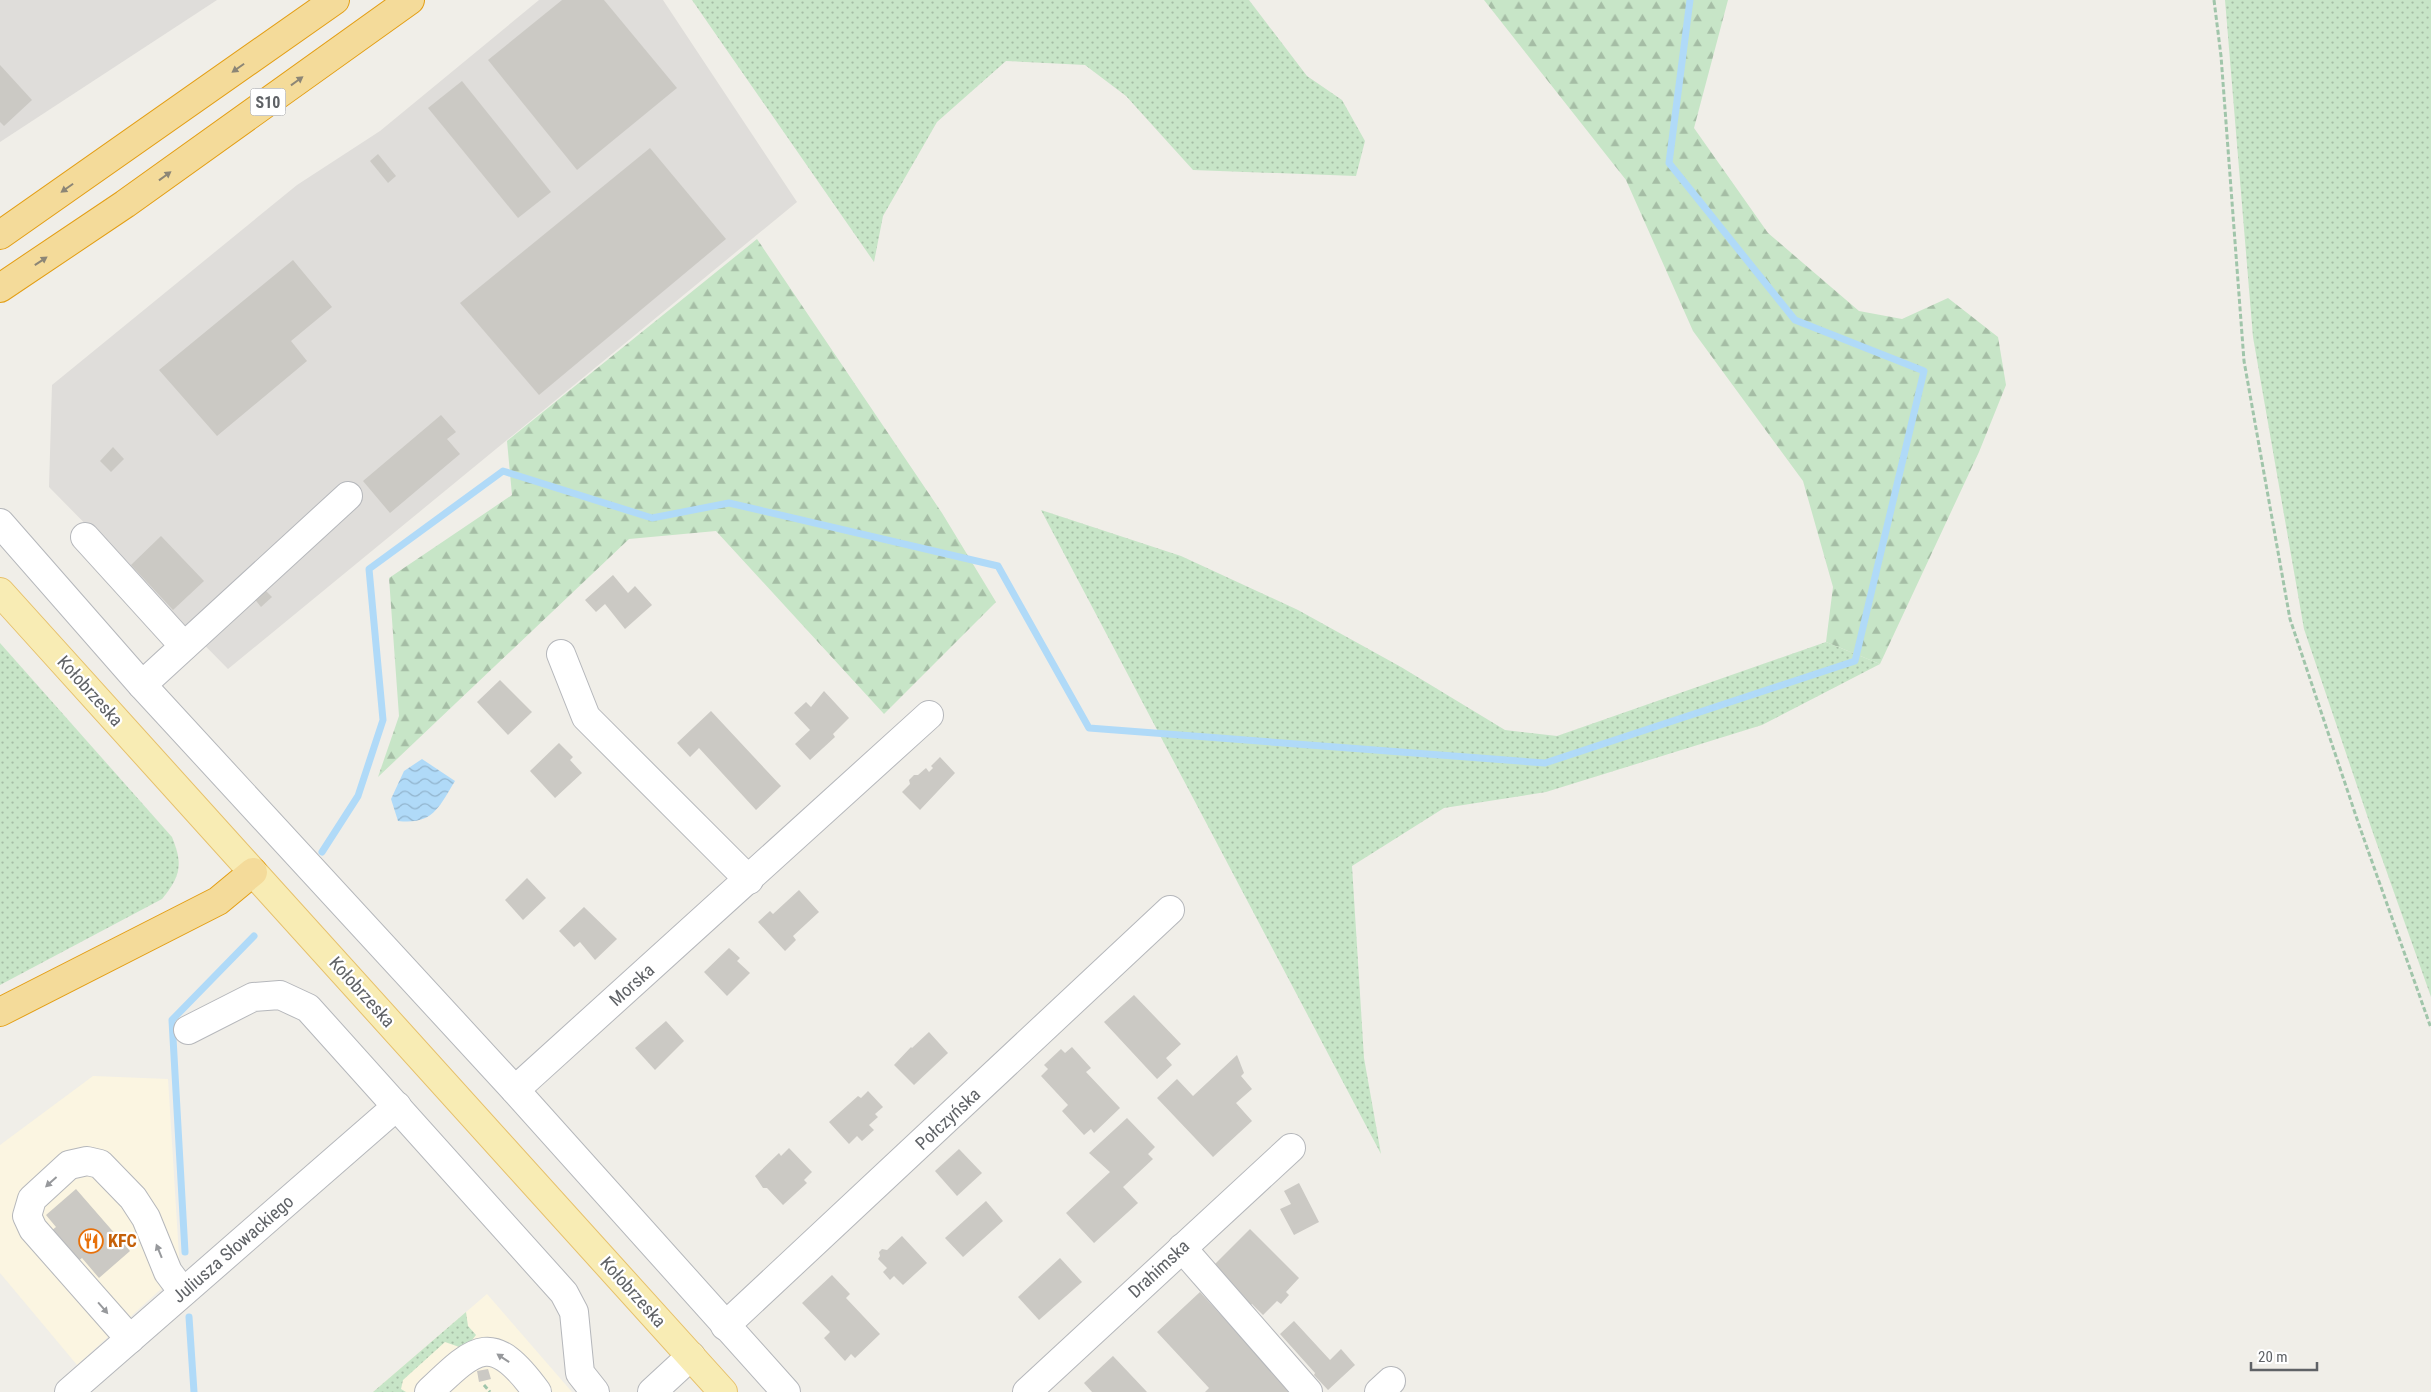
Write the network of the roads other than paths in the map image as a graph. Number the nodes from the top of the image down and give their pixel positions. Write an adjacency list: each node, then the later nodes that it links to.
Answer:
1 (335, 0): 3 (highway, S10, one-way to 3)
2 (410, 0): 4 (highway, S10, one-way to 2)
3 (0, 235)
4 (0, 288)
5 (348, 496): 9 (street)
6 (0, 523): 11 (street)
7 (85, 537): 9 (street)
8 (0, 592): 13 (main road, Kołobrzeska)
9 (184, 646): 11 (street)
10 (561, 654): 14 (street)
11 (142, 685): 18 (street)
12 (929, 715): 14 (street, Morska)
13 (253, 872): 16 (highway); 25 (main road, Kołobrzeska)
14 (749, 880): 18 (street, Morska)
15 (1170, 910): 23 (street, Połczyńska)
16 (0, 1012)
17 (188, 1030): 19 (street)
18 (514, 1090): 23 (street)
19 (396, 1106): 22 (street, Juliusza Słowackiego); 29 (street)
20 (1291, 1148): 21 (street, Drahimska)
21 (1182, 1248): 33 (street, Drahimska); 34 (street)
22 (183, 1292): 24 (street, Juliusza Słowackiego); 24 (street, one-way to 24)
23 (725, 1326): 32 (street)
24 (130, 1339): 26 (street, Juliusza Słowackiego)
25 (691, 1356): 30 (street); 31 (main road, Kołobrzeska)
26 (69, 1392)
27 (429, 1392): 28 (street, one-way to 27)
28 (537, 1392)
29 (595, 1392)
30 (652, 1392)
31 (723, 1392)
32 (786, 1392)
33 (1027, 1392)
34 (1308, 1392)

